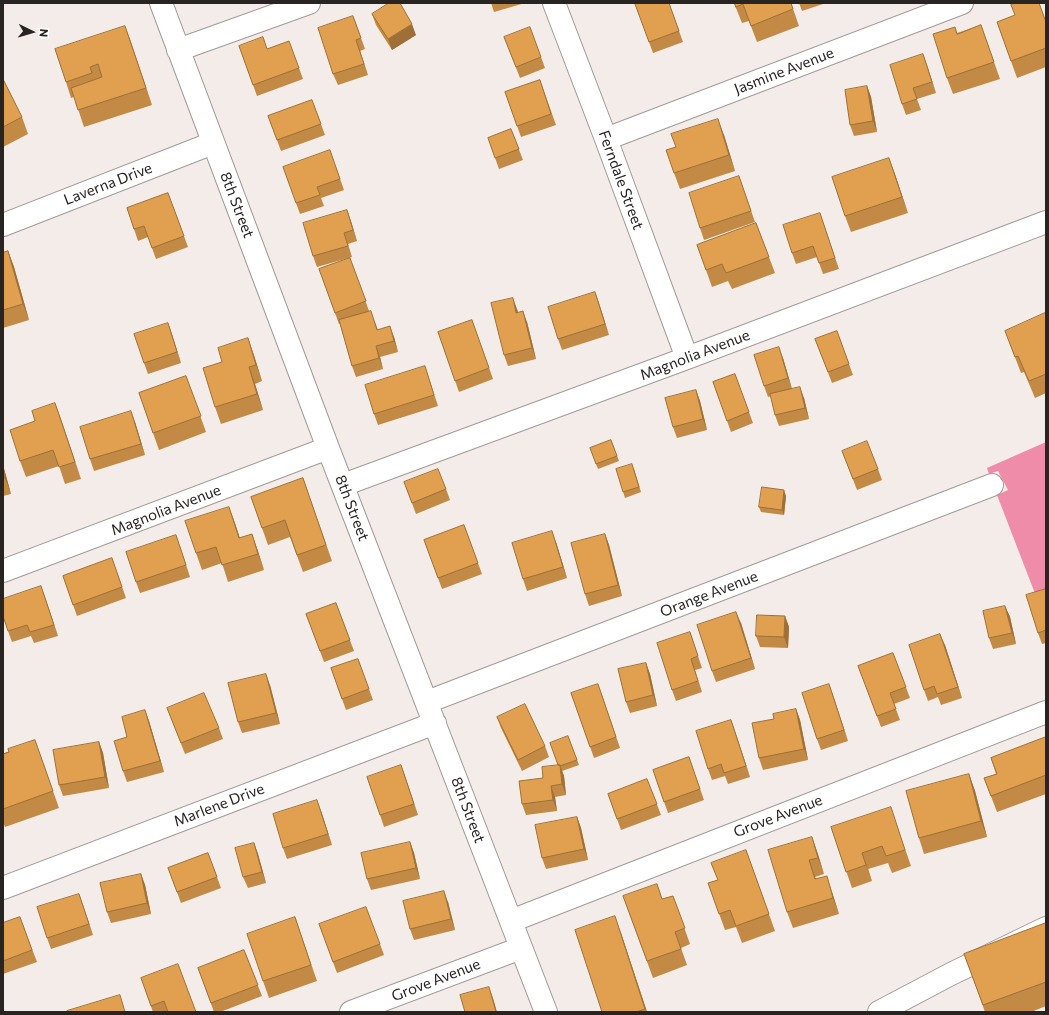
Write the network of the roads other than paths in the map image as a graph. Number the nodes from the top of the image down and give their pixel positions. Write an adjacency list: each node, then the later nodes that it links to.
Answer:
1 (161, 3): 5 (street, 8th Street)
2 (309, 3): 5 (street)
3 (554, 3): 6 (street, Ferndale Street)
4 (962, 3): 6 (street, Jasmine Avenue)
5 (178, 50): 7 (street, 8th Street)
6 (606, 138): 10 (street, Ferndale Street)
7 (213, 143): 9 (street, Laverna Drive); 11 (street, 8th Street)
8 (1046, 222): 10 (street, Magnolia Avenue)
9 (3, 225)
10 (687, 358): 12 (street, Magnolia Avenue)
11 (328, 448): 12 (street, 8th Street); 14 (street, Magnolia Avenue)
12 (343, 485): 15 (street, 8th Street)
13 (992, 485): 15 (street, Orange Avenue)
14 (3, 571)
15 (427, 702): 17 (street, 8th Street)
16 (1046, 712): 19 (street, Grove Avenue)
17 (435, 722): 18 (street, Marlene Drive); 19 (street, 8th Street)
18 (3, 888)
19 (511, 921): 21 (street, 8th Street)
20 (1046, 928): 24 (street)
21 (521, 948): 22 (street, Grove Avenue); 23 (street, 8th Street)
22 (351, 1012)
23 (546, 1012)
24 (879, 1012)

